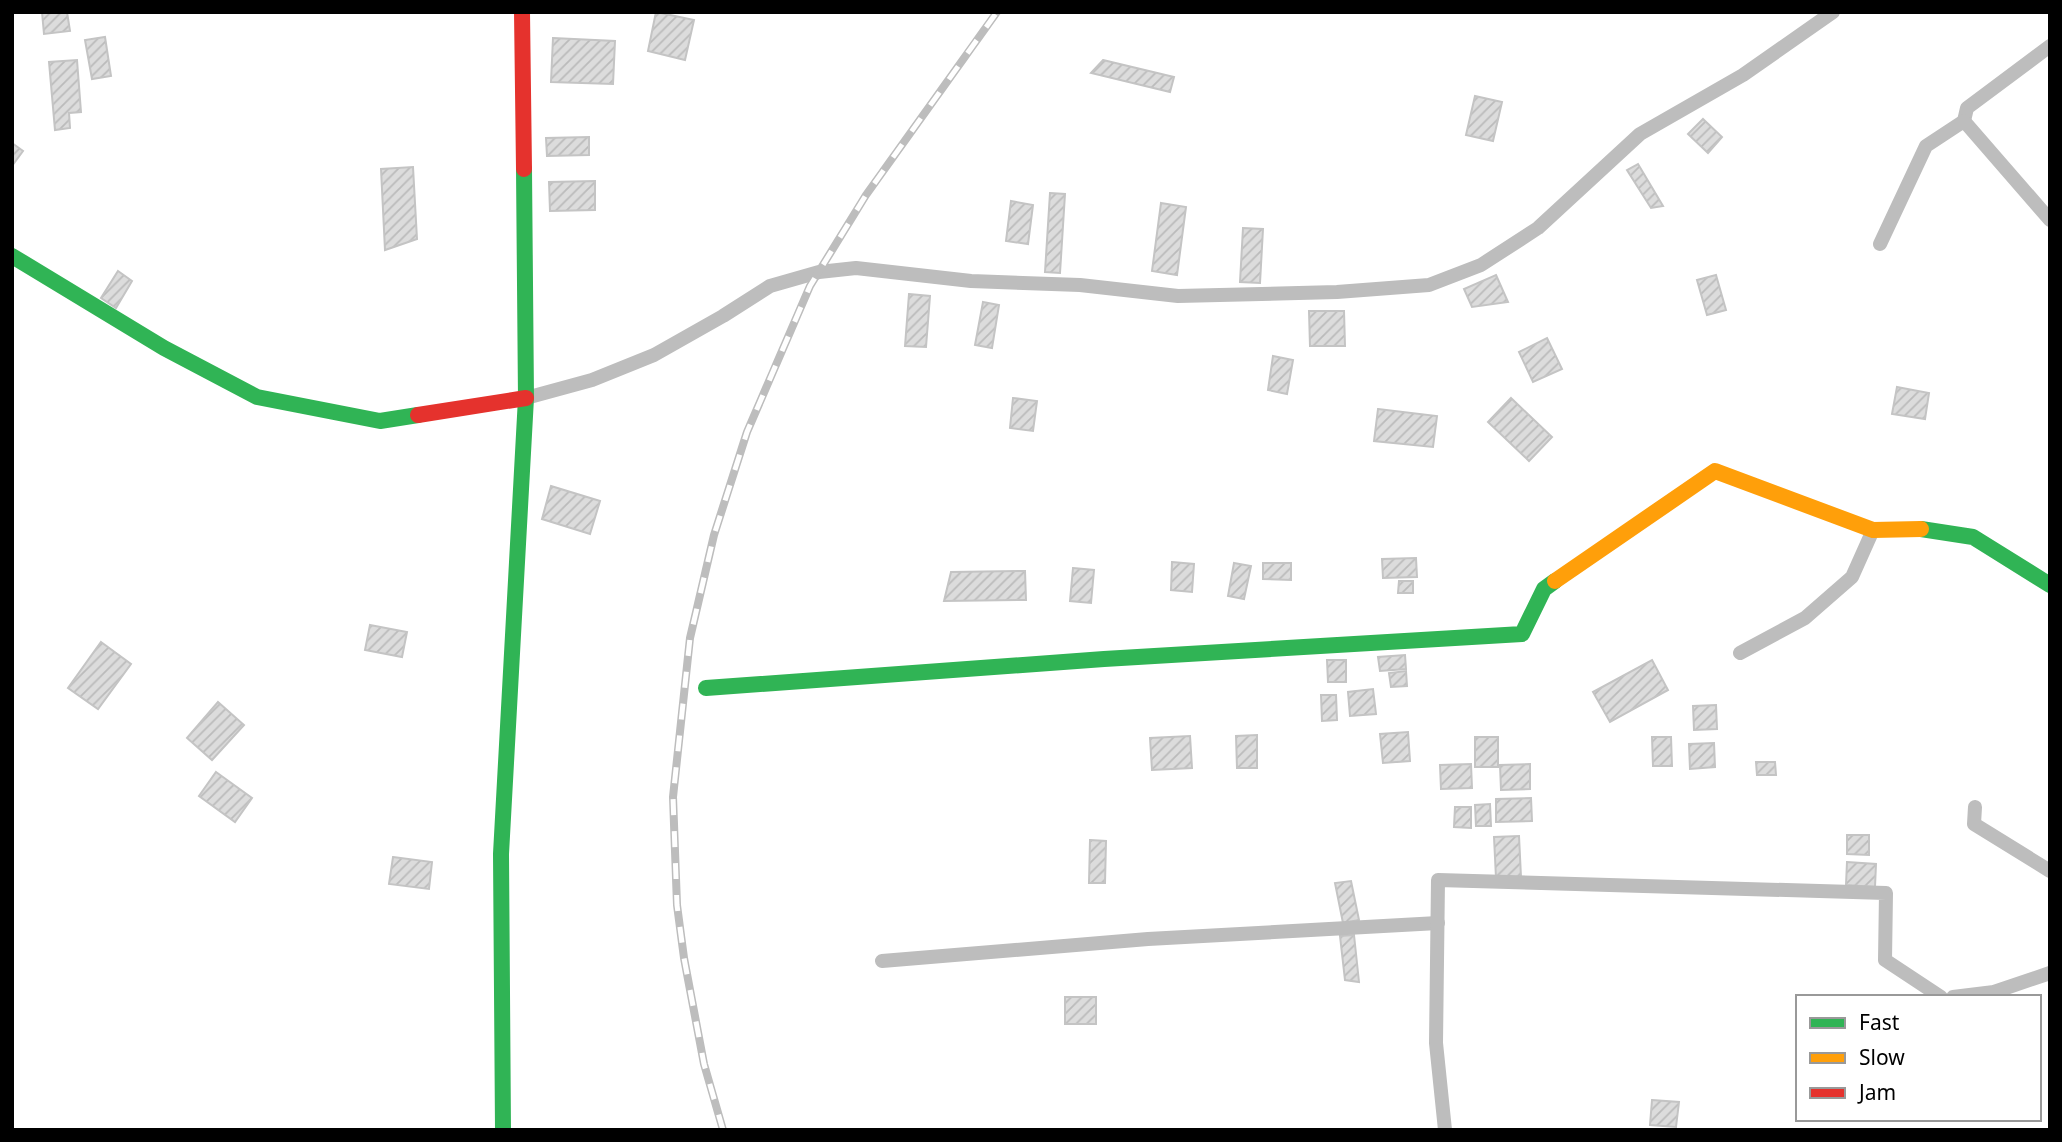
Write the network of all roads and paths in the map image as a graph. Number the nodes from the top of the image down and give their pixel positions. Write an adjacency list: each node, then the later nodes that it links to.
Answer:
1 (522, 12): 8 (street)
2 (1833, 12): 8 (street)
3 (2050, 46): 4 (street)
4 (1964, 121): 5 (street); 6 (street)
5 (2050, 220)
6 (1880, 244)
7 (12, 256): 8 (street)
8 (526, 398): 20 (street)
9 (1873, 530): 10 (street); 11 (street); 12 (street)
10 (2050, 585)
11 (1740, 653)
12 (706, 688)
13 (1975, 807): 14 (street)
14 (2050, 871)
15 (1438, 923): 16 (street); 18 (street); 21 (street)
16 (882, 961)
17 (2050, 973): 19 (street)
18 (1938, 995)
19 (1969, 995)
20 (503, 1130)
21 (1445, 1130)

